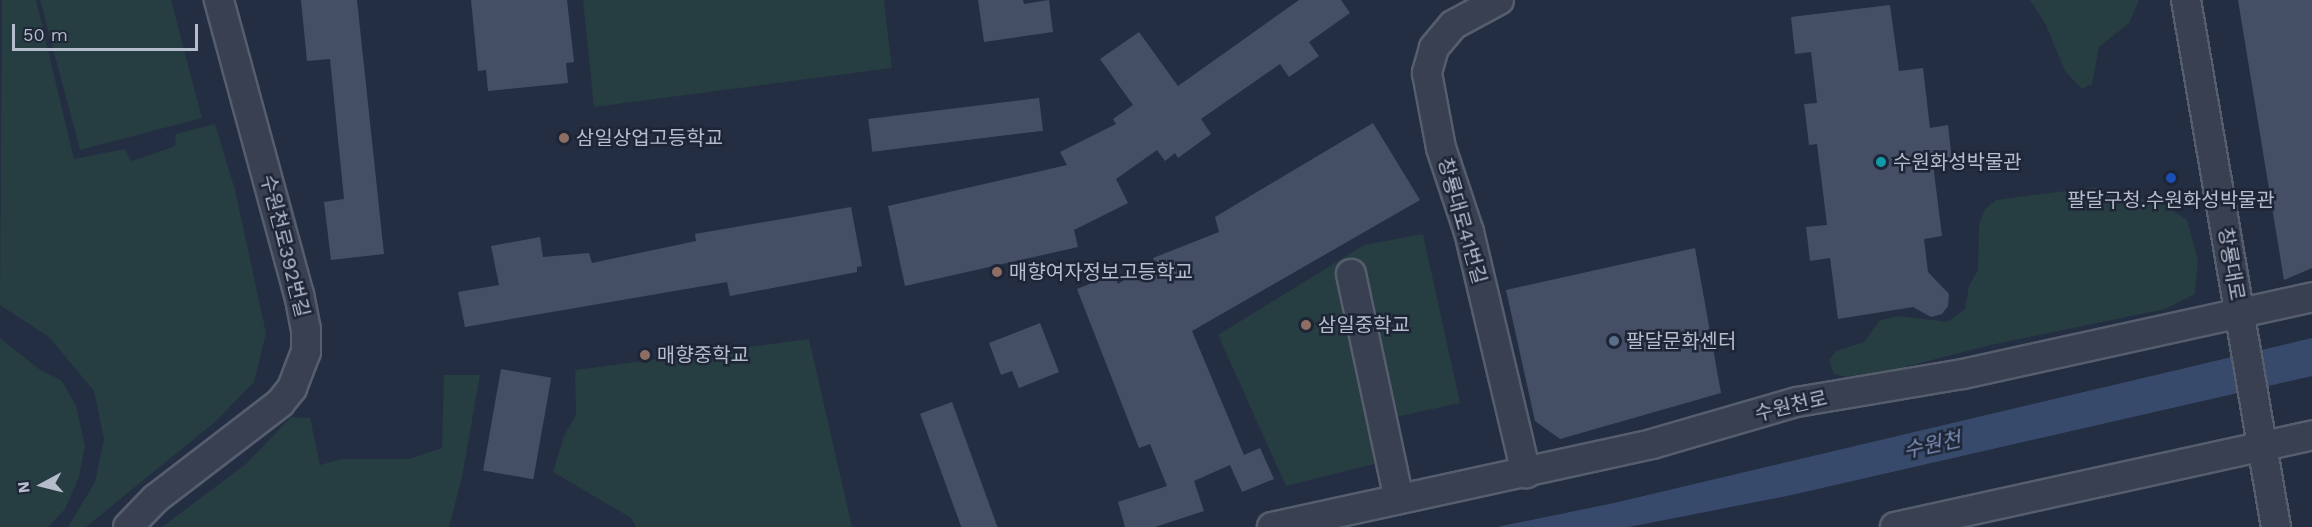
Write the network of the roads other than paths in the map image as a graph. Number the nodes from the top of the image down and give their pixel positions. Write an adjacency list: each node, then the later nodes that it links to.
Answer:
1 (219, 0): 11 (street, 수원천로392번길)
2 (1499, 0): 9 (street, 창룡대로41번길)
3 (2186, 0): 6 (street, 창룡대로)
4 (1351, 274): 10 (street)
5 (2312, 297): 6 (street, 수원천로)
6 (2239, 314): 8 (street, 창룡대로); 9 (street, 수원천로)
7 (2312, 435): 8 (street)
8 (2262, 446): 13 (street); 14 (street, 창룡대로)
9 (1526, 473): 10 (street, 수원천로)
10 (1399, 499): 12 (street, 수원천로)
11 (128, 527)
12 (1272, 527)
13 (1895, 527)
14 (2276, 527)

